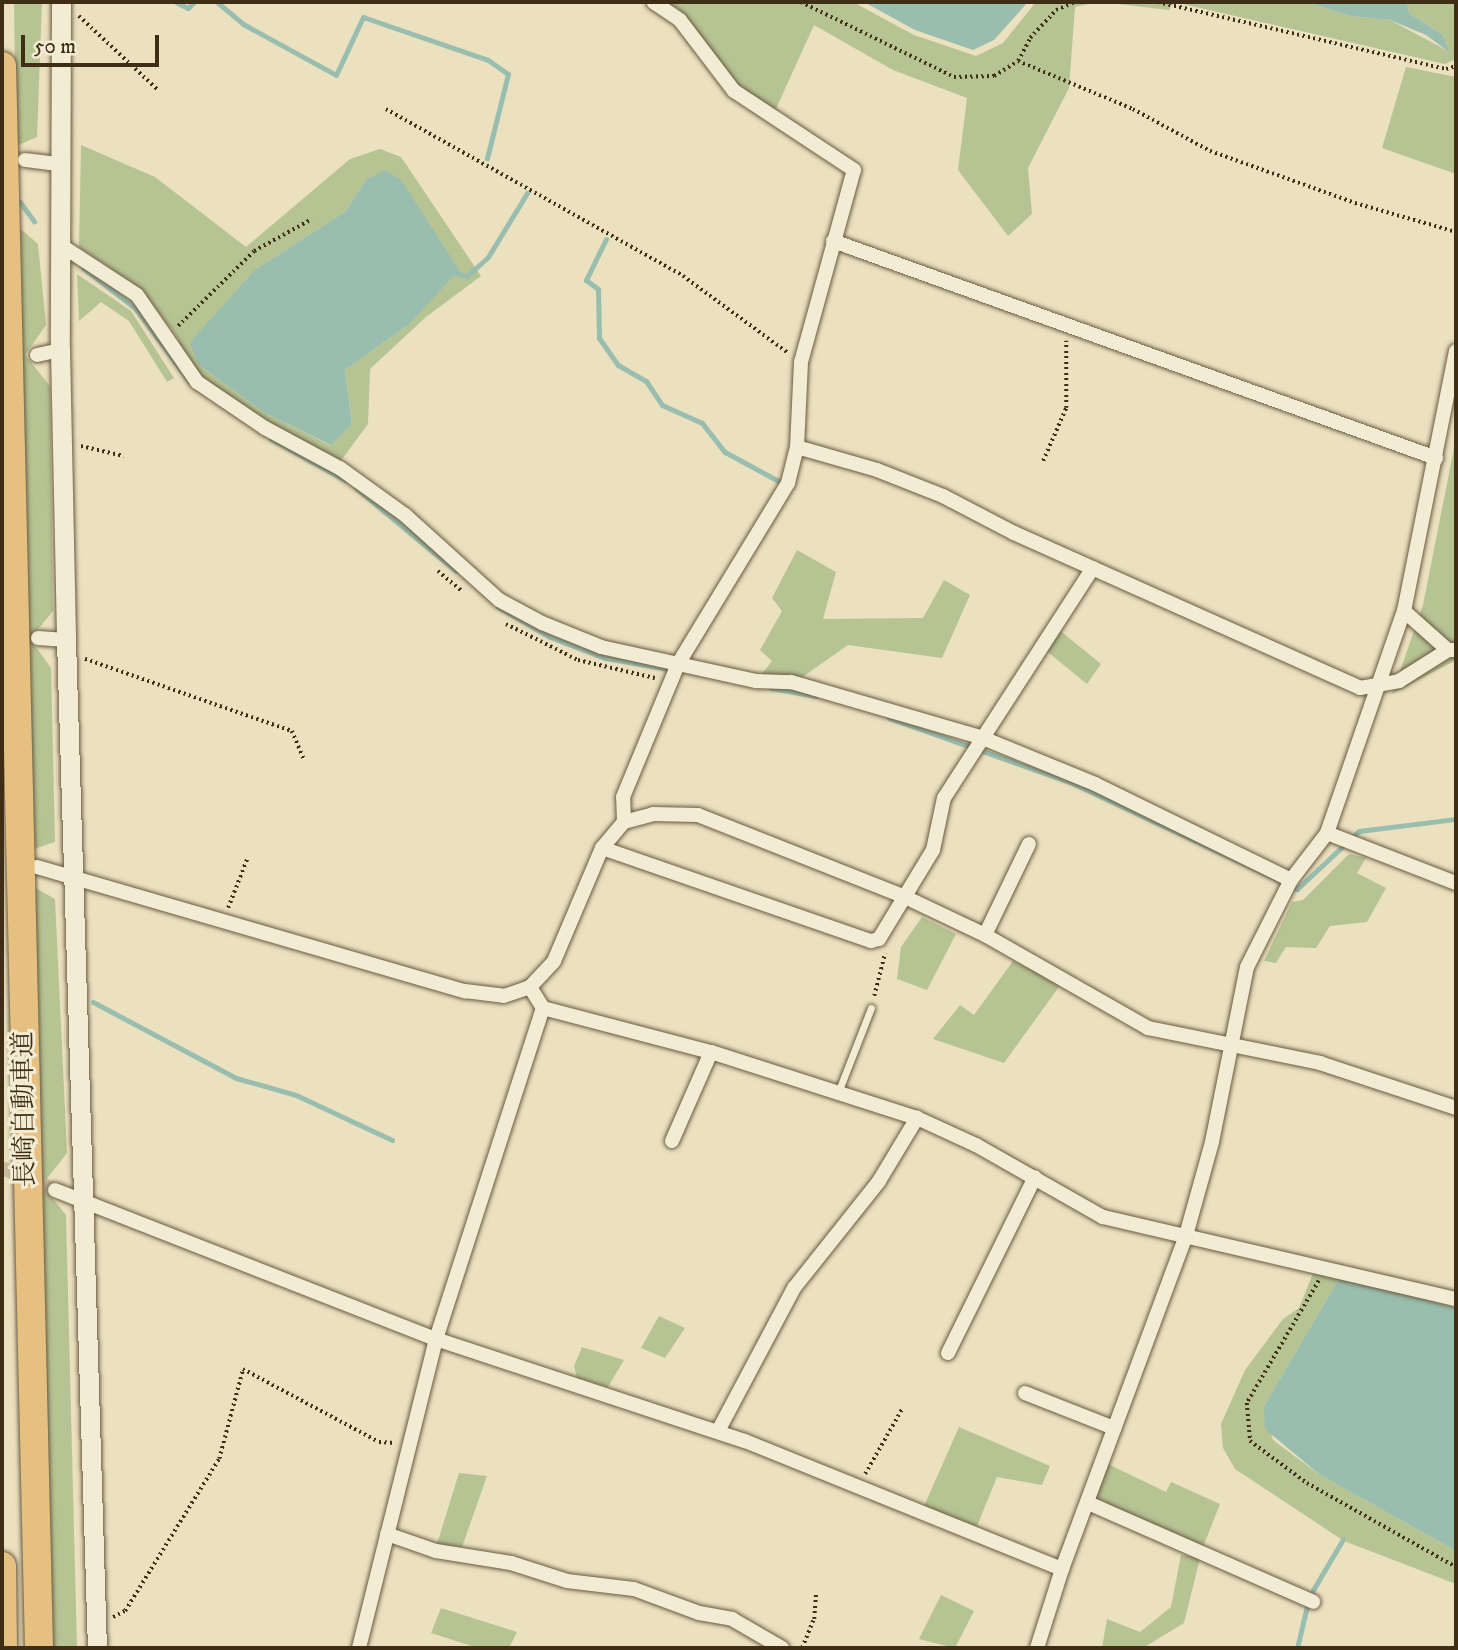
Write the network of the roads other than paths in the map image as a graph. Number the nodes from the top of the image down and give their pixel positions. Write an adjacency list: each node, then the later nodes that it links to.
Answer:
1 (653, 2): 6 (street)
2 (61, 4): 5 (street)
3 (2, 66): 56 (highway, 長崎自動車道)
4 (25, 160): 5 (street)
5 (59, 164): 7 (street)
6 (833, 241): 11 (street); 12 (street)
7 (59, 244): 8 (street); 18 (street)
8 (60, 350): 10 (street); 16 (street)
9 (1456, 351): 12 (street)
10 (37, 355)
11 (797, 447): 13 (street); 18 (street)
12 (1436, 458): 14 (street)
13 (1093, 568): 19 (street); 20 (street)
14 (1404, 611): 17 (street); 19 (street)
15 (38, 638): 16 (street)
16 (66, 646): 26 (street)
17 (1452, 650): 19 (street)
18 (678, 664): 20 (street); 21 (street)
19 (1377, 685): 22 (street)
20 (980, 737): 27 (street); 29 (street)
21 (624, 822): 24 (street); 29 (street)
22 (1332, 835): 27 (street); 28 (street)
23 (1029, 844): 30 (street)
24 (602, 848): 29 (street); 31 (street)
25 (37, 867): 26 (street)
26 (71, 880): 31 (street); 42 (street)
27 (1291, 880): 34 (street)
28 (1456, 883)
29 (905, 897): 30 (street)
30 (985, 935): 34 (street)
31 (530, 987): 32 (street)
32 (543, 1008): 35 (street); 45 (street)
33 (871, 1008): 36 (lane)
34 (1231, 1042): 37 (street); 43 (street)
35 (711, 1052): 36 (street); 39 (street)
36 (839, 1090): 38 (street)
37 (1456, 1108)
38 (917, 1118): 40 (street); 49 (street)
39 (672, 1141)
40 (1035, 1177): 43 (street); 46 (street)
41 (55, 1190): 42 (street)
42 (83, 1199): 45 (street); 57 (street)
43 (1185, 1239): 44 (street); 48 (street)
44 (1456, 1299)
45 (436, 1339): 49 (street); 51 (street)
46 (948, 1353)
47 (1025, 1394): 48 (street)
48 (1114, 1429): 50 (street)
49 (718, 1431): 53 (street)
50 (1088, 1503): 53 (street); 54 (street)
51 (387, 1534): 58 (street); 59 (street)
52 (2, 1566): 55 (highway)
53 (1062, 1569): 60 (street)
54 (1313, 1602)
55 (3, 1648)
56 (39, 1648)
57 (97, 1648)
58 (359, 1648)
59 (782, 1648)
60 (1037, 1648)

